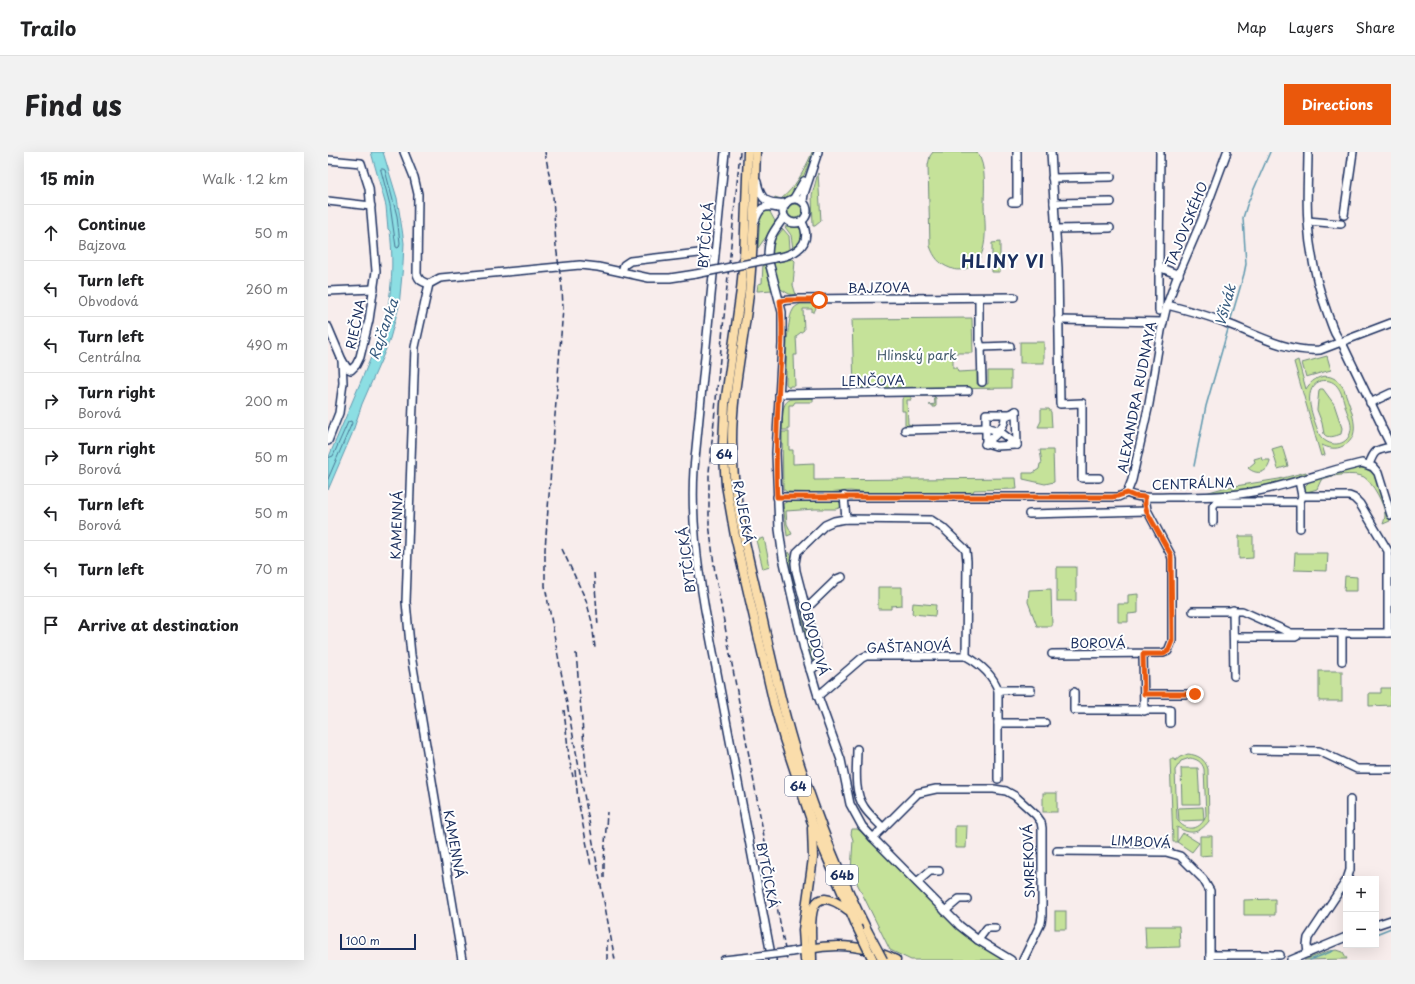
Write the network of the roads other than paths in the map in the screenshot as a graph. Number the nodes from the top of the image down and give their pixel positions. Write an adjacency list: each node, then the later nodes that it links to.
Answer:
1 (404, 152): 38 (street)
2 (725, 152): 34 (street, BYTČICKÁ)
3 (748, 152): 114 (main road, RAJECKÁ / 64)
4 (756, 152): 13 (main road, RAJECKÁ / 64)
5 (1017, 152): 19 (street)
6 (1051, 152): 15 (street)
7 (1160, 152): 35 (street, ALEXANDRA RUDNAYA)
8 (1227, 152): 37 (street, TAJOVSKÉHO)
9 (1308, 152): 26 (street)
10 (1353, 152): 25 (street)
11 (816, 156): 16 (street); 18 (street)
12 (328, 160): 23 (street, RIEČNA)
13 (755, 175): 21 (street); 30 (main road, RAJECKÁ / 64)
14 (1111, 176): 15 (street)
15 (1052, 178): 22 (street)
16 (794, 198): 18 (street); 21 (street)
17 (328, 201): 23 (street)
18 (803, 201): 28 (street)
19 (1012, 202)
20 (1111, 202): 22 (street)
21 (786, 203): 24 (street)
22 (1054, 203): 32 (street)
23 (371, 206): 39 (street, RIEČNA)
24 (784, 214): 27 (street); 30 (street); 33 (street, OBVODOVÁ)
25 (1344, 215)
26 (1308, 221): 29 (street); 50 (street)
27 (790, 222): 28 (street); 33 (street)
28 (802, 222): 36 (street, bridge)
29 (1341, 224)
30 (754, 225): 114 (main road, RAJECKÁ / 64)
31 (1110, 228): 32 (street)
32 (1055, 229): 46 (street)
33 (768, 250): 43 (street, OBVODOVÁ)
34 (715, 253): 36 (street); 136 (street, BYTČICKÁ)
35 (1160, 267): 37 (street); 45 (street, ALEXANDRA RUDNAYA)
36 (622, 272): 38 (street)
37 (1178, 275): 44 (street, TAJOVSKÉHO)
38 (429, 284): 134 (street, KAMENNÁ)
39 (374, 289): 40 (street, RIEČNA); 53 (street, RIEČNA)
40 (328, 291)
41 (1014, 297): 42 (street, BAJZOVA)
42 (979, 298): 43 (street, BAJZOVA); 51 (street)
43 (780, 301): 57 (street, OBVODOVÁ)
44 (1167, 305): 47 (street, ALEXANDRA RUDNAYA); 50 (street)
45 (1159, 311)
46 (1058, 320): 47 (street); 68 (street)
47 (1163, 322): 72 (street, ALEXANDRA RUDNAYA)
48 (1391, 323): 50 (street)
49 (328, 327): 53 (street, RIEČNA)
50 (1340, 342): 58 (street)
51 (981, 346): 52 (street); 54 (street)
52 (1010, 346)
53 (342, 360): 63 (street, RIEČNA)
54 (982, 382)
55 (968, 391): 57 (street, LENČOVA)
56 (1391, 393): 58 (street)
57 (779, 394): 75 (street, OBVODOVÁ)
58 (1370, 403): 66 (street)
59 (1012, 414): 60 (street); 62 (street); 65 (street)
60 (986, 428): 61 (street); 62 (street); 64 (street)
61 (905, 430)
62 (999, 431): 64 (street); 65 (street)
63 (328, 441)
64 (985, 445): 65 (street)
65 (1016, 445)
66 (1391, 447): 67 (street)
67 (1369, 465): 69 (street, CENTRÁLNA); 70 (street)
68 (1099, 478)
69 (1299, 481): 77 (street, CENTRÁLNA); 78 (street)
70 (1382, 483): 71 (street); 74 (street)
71 (1391, 490)
72 (1127, 493): 73 (street, CENTRÁLNA); 76 (street, CENTRÁLNA)
73 (844, 496): 75 (street, CENTRÁLNA); 82 (street)
74 (1389, 496): 81 (street)
75 (777, 497): 97 (street, OBVODOVÁ)
76 (1145, 497): 77 (street, CENTRÁLNA); 79 (street, BOROVÁ)
77 (1156, 497): 79 (street)
78 (1301, 499): 83 (street); 84 (street); 91 (street)
79 (1147, 511): 80 (street); 94 (street, BOROVÁ)
80 (1029, 514)
81 (1391, 515)
82 (846, 519): 86 (street); 95 (street, GAŠTANOVÁ)
83 (1213, 522)
84 (1300, 528)
85 (842, 577): 86 (street)
86 (806, 609): 97 (street)
87 (1233, 610): 88 (street); 89 (street); 92 (street)
88 (1193, 611)
89 (1299, 633): 90 (street); 92 (street)
90 (1342, 633): 91 (street); 96 (street)
91 (1390, 633)
92 (1234, 637): 98 (street)
93 (1052, 654): 94 (street, BOROVÁ)
94 (1143, 654): 102 (street, BOROVÁ)
95 (966, 656): 99 (street, GAŠTANOVÁ); 104 (street, GAŠTANOVÁ)
96 (1342, 661)
97 (810, 670): 104 (street, OBVODOVÁ)
98 (1234, 676)
99 (998, 690): 100 (street); 106 (street)
100 (1031, 690)
101 (1074, 692): 105 (street)
102 (1144, 694): 103 (street); 105 (street, BOROVÁ)
103 (1195, 694)
104 (818, 696): 116 (street, OBVODOVÁ)
105 (1144, 710): 108 (street)
106 (998, 723): 107 (street); 112 (street)
107 (1045, 723)
108 (1170, 723)
109 (857, 749): 115 (street)
110 (1255, 750): 111 (street)
111 (1391, 769)
112 (998, 779)
113 (1350, 800): 119 (street)
114 (815, 819): 123 (main road, 64b); 130 (main road); 140 (main road, 64b, bridge)
115 (883, 828): 116 (street, SMREKOVÁ); 143 (street, SMREKOVÁ)
116 (873, 838): 120 (street, OBVODOVÁ)
117 (1057, 852): 133 (street, LIMBOVÁ)
118 (939, 871): 120 (street)
119 (1348, 876)
120 (916, 882): 124 (street, OBVODOVÁ)
121 (1343, 885): 131 (street)
122 (967, 899): 124 (street)
123 (849, 911): 130 (main road); 139 (main road, 64b, bridge)
124 (945, 912): 129 (street, OBVODOVÁ)
125 (1391, 920): 126 (street)
126 (1379, 924)
127 (995, 928): 129 (street)
128 (1343, 938): 131 (street)
129 (978, 940): 142 (street, OBVODOVÁ)
130 (808, 949): 135 (street, bridge); 137 (main road); 138 (main road); 141 (main road)
131 (1308, 954): 144 (street)
132 (1280, 955): 133 (street)
133 (1210, 958)
134 (462, 960)
135 (724, 960)
136 (772, 960)
137 (805, 960)
138 (812, 960)
139 (874, 960)
140 (883, 960)
141 (896, 960)
142 (1011, 960)
143 (1023, 960)
144 (1291, 960)

